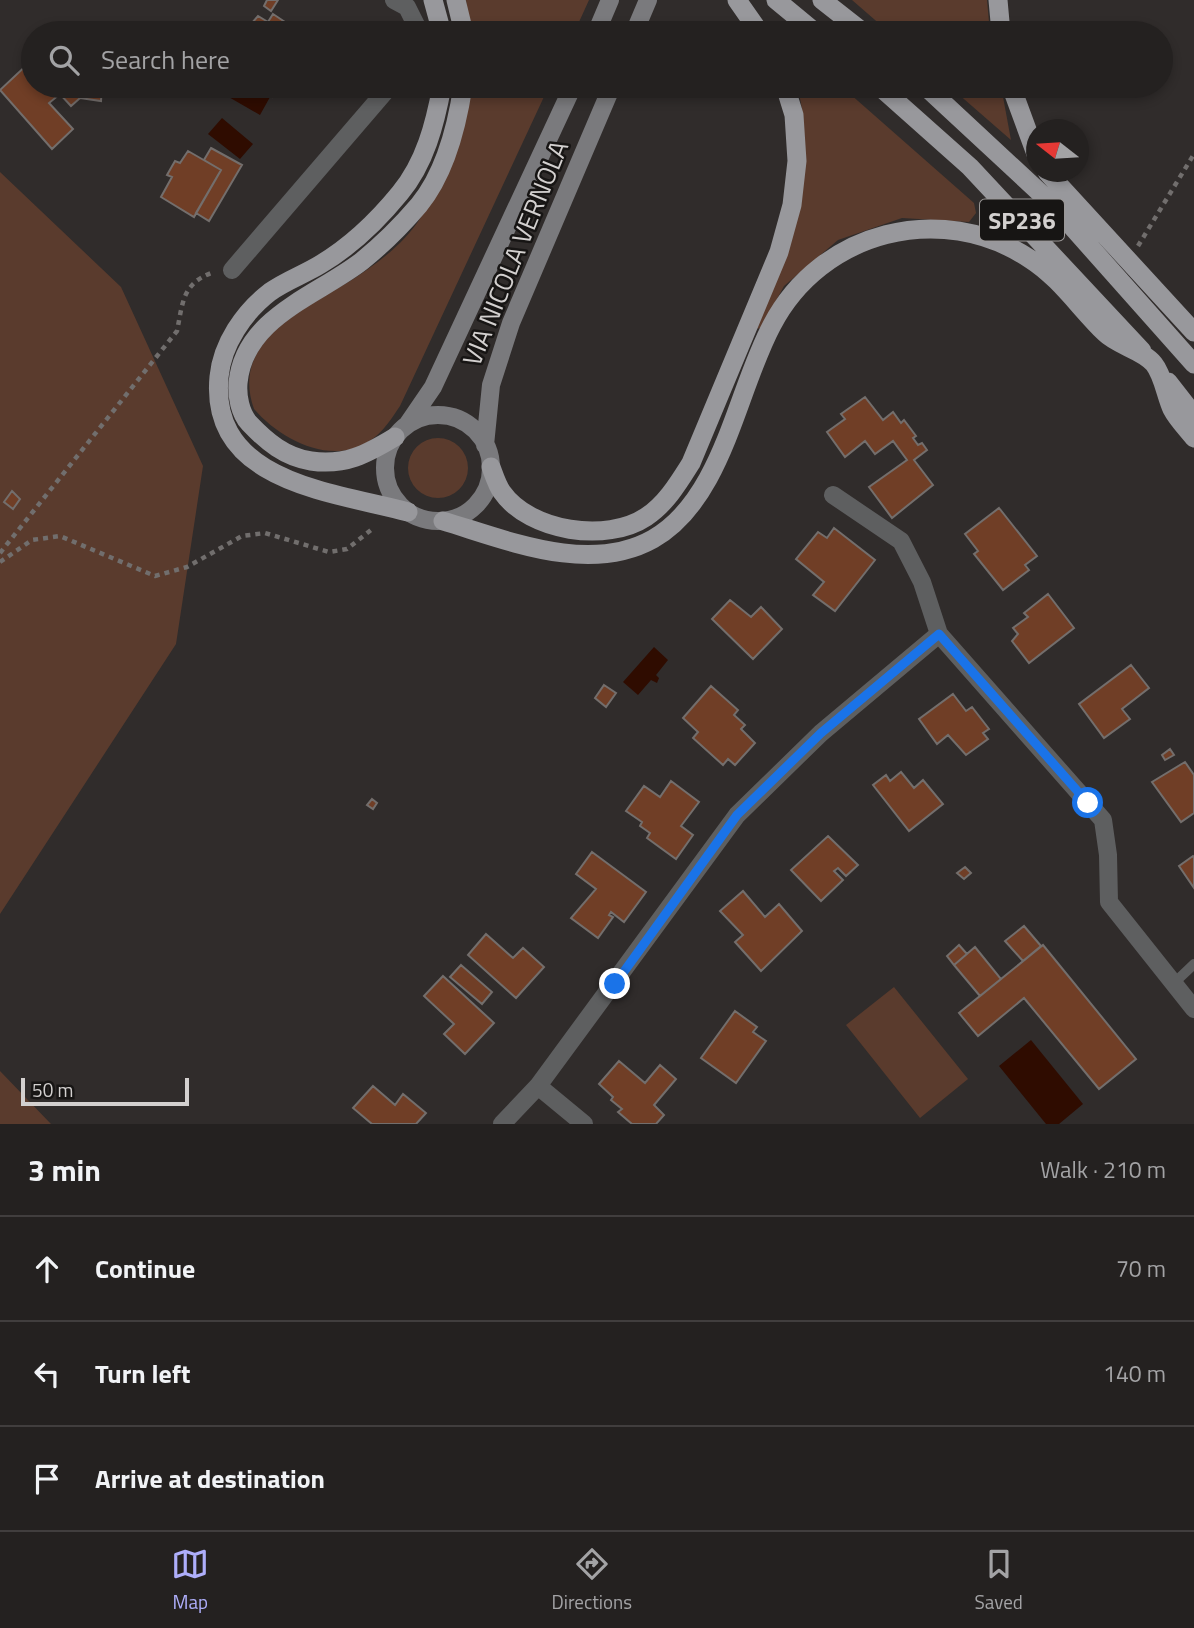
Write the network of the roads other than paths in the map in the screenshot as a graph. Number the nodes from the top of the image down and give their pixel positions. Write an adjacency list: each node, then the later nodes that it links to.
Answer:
1 (394, 0): 10 (street)
2 (433, 0): 11 (highway)
3 (456, 0): 12 (highway)
4 (610, 0): 13 (main road)
5 (648, 0): 14 (main road)
6 (737, 0): 15 (highway)
7 (776, 0): 16 (highway)
8 (822, 0): 17 (highway)
9 (998, 0): 18 (highway)
10 (414, 21)
11 (439, 21)
12 (461, 21)
13 (601, 21)
14 (639, 21)
15 (752, 21)
16 (801, 21)
17 (849, 21)
18 (1000, 21)
19 (380, 98): 30 (street)
20 (439, 98): 40 (highway)
21 (460, 98): 35 (highway)
22 (567, 98): 35 (main road, VIA NICOLA VERNOLA)
23 (607, 98): 37 (main road, VIA NICOLA VERNOLA)
24 (789, 98): 38 (highway)
25 (892, 98): 32 (highway, SP236)
26 (938, 98): 33 (highway, SP236)
27 (1016, 98): 28 (highway)
28 (1026, 125)
29 (1056, 182): 31 (highway)
30 (232, 270)
31 (1194, 332)
32 (1154, 364): 34 (highway, SP236); 36 (highway); 41 (highway)
33 (1194, 364)
34 (1194, 415)
35 (401, 431): 37 (main road); 40 (main road)
36 (1194, 438)
37 (485, 445): 38 (main road)
38 (491, 467): 41 (main road)
39 (834, 495): 42 (street)
40 (408, 512): 41 (main road)
41 (443, 521)
42 (939, 634): 44 (street); 46 (street)
43 (1194, 964): 44 (lane)
44 (1172, 985): 45 (street)
45 (1194, 1009)
46 (538, 1086): 47 (street); 48 (street)
47 (502, 1124)
48 (584, 1124)

